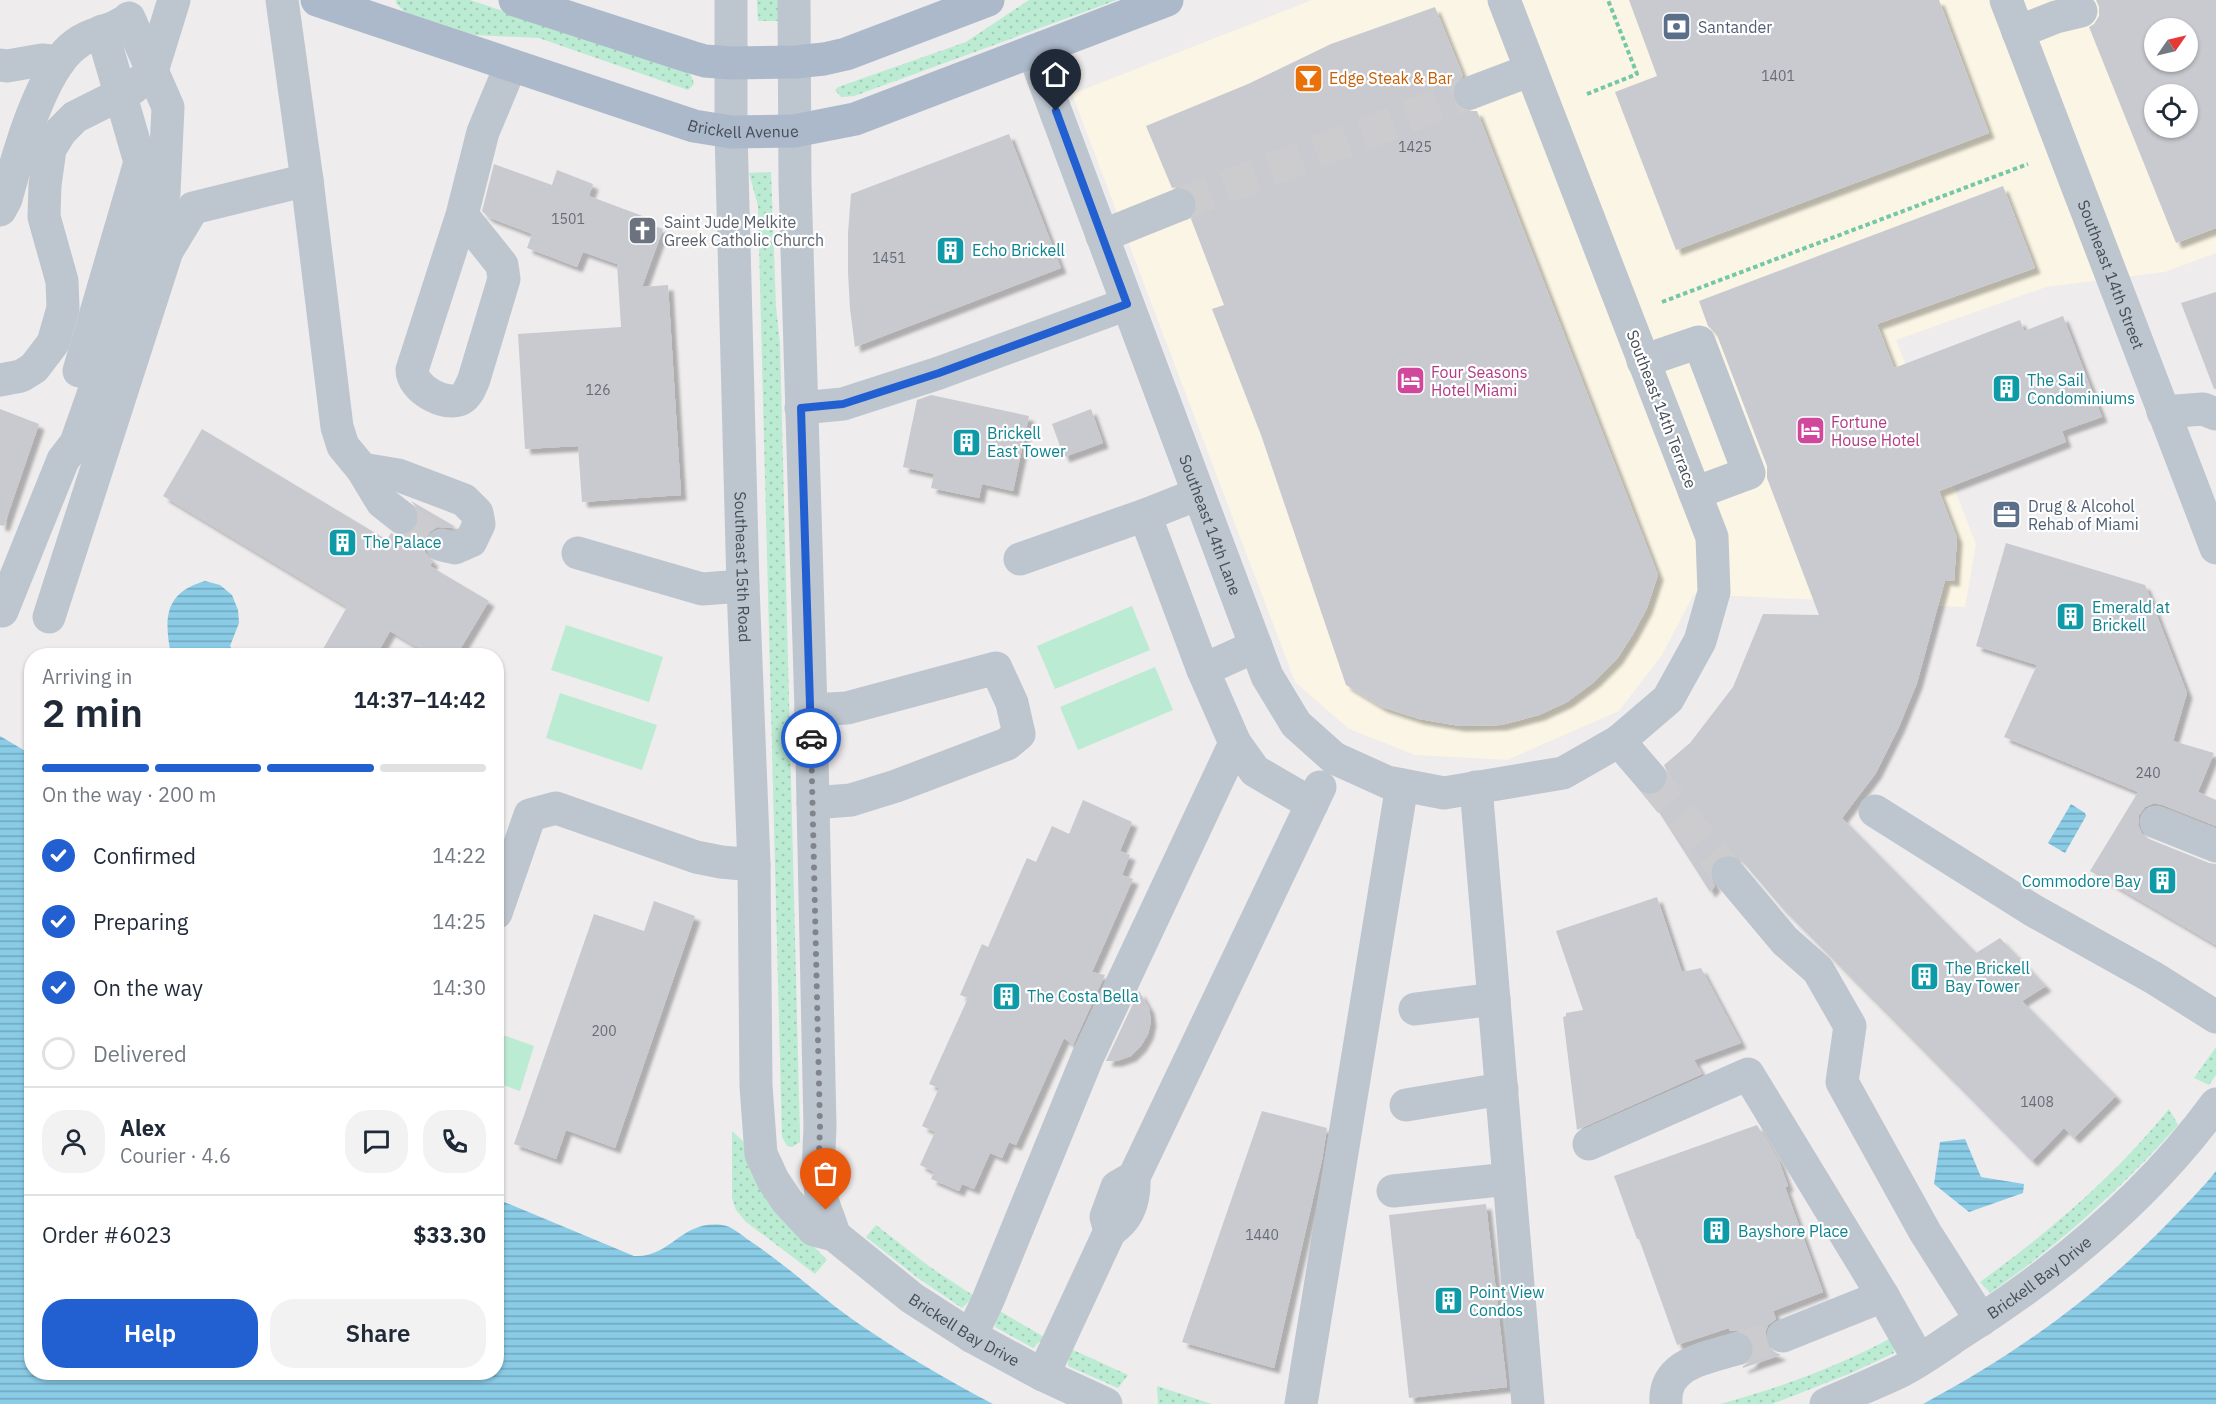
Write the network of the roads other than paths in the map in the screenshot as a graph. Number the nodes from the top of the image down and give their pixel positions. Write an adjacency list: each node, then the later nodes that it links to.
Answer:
1 (174, 0): 22 (street)
2 (282, 0): 27 (street)
3 (317, 0): 11 (main road, Brickell Avenue)
4 (515, 0): 18 (main road)
5 (731, 0): 18 (street, Southeast 15th Road)
6 (794, 0): 17 (street)
7 (988, 0): 17 (main road)
8 (1167, 0): 15 (main road, Brickell Avenue)
9 (1504, 0): 21 (street, Southeast 14th Terrace)
10 (2006, 0): 14 (street, Southeast 14th Street)
11 (376, 9): 20 (main road, Brickell Avenue)
12 (2081, 11): 14 (street)
13 (123, 17): 16 (street); 22 (street); 24 (street)
14 (2018, 32): 37 (street, Southeast 14th Street)
15 (1033, 51): 25 (main road, Brickell Avenue); 32 (street, Southeast 14th Lane)
16 (59, 62): 19 (street); 30 (street)
17 (795, 62): 18 (main road); 25 (street)
18 (732, 63): 26 (street, Southeast 15th Road)
19 (0, 65)
20 (511, 65): 26 (main road, Brickell Avenue); 31 (street)
21 (1531, 70): 23 (street); 34 (street, Southeast 14th Terrace)
22 (152, 71): 24 (street); 29 (street)
23 (1470, 93)
24 (120, 95): 29 (street); 35 (street)
25 (794, 131): 26 (main road, Brickell Avenue); 36 (street)
26 (731, 132): 48 (street, Southeast 15th Road)
27 (307, 180): 39 (street); 50 (street)
28 (1179, 205): 32 (street)
29 (143, 207): 49 (street)
30 (0, 210)
31 (462, 215): 31 (street)
32 (1102, 236): 33 (street, Southeast 14th Lane)
33 (1127, 304): 36 (street); 41 (street, Southeast 14th Lane)
34 (1643, 361): 40 (street, Southeast 14th Terrace); 40 (street)
35 (0, 380)
36 (801, 408): 53 (street)
37 (2163, 412): 38 (street); 45 (street, Southeast 14th Street)
38 (2216, 414)
39 (362, 469): 43 (street); 44 (street)
40 (1695, 493): 54 (street, Southeast 14th Terrace)
41 (1198, 494): 42 (street); 51 (street, Southeast 14th Lane)
42 (1145, 515): 47 (street); 52 (street)
43 (401, 517)
44 (442, 545)
45 (2216, 548)
46 (578, 553): 48 (street)
47 (1020, 559)
48 (743, 586): 64 (street, Southeast 15th Road)
49 (2, 611)
50 (49, 617)
51 (1256, 646): 52 (street); 58 (street, Southeast 14th Lane)
52 (1203, 670): 55 (street)
53 (811, 710): 60 (street); 60 (street)
54 (1619, 741): 56 (street, Southeast 14th Terrace); 57 (street)
55 (1235, 743): 81 (street); 85 (street)
56 (1563, 773): 59 (street, Southeast 14th Lane)
57 (1650, 777)
58 (1402, 785): 59 (street, Southeast 14th Lane); 87 (street)
59 (1476, 788): 67 (street)
60 (813, 803): 74 (street)
61 (1875, 811): 69 (street)
62 (2156, 822): 63 (street)
63 (2216, 846)
64 (754, 865): 66 (street); 73 (street, Southeast 15th Road)
65 (1728, 873): 80 (street)
66 (504, 890)
67 (1494, 999): 68 (street); 70 (street)
68 (1415, 1009)
69 (2216, 1017)
70 (1502, 1089): 72 (street); 76 (street)
71 (2216, 1104): 80 (street, Brickell Bay Drive)
72 (1406, 1105)
73 (759, 1134): 74 (street); 78 (street, Southeast 15th Road)
74 (819, 1140): 78 (street)
75 (1589, 1144): 79 (street)
76 (1509, 1179): 77 (street); 88 (street)
77 (1393, 1191)
78 (834, 1235): 81 (street, Brickell Bay Drive)
79 (1883, 1296): 82 (street); 84 (street)
80 (1982, 1320): 84 (street, Brickell Bay Drive)
81 (971, 1336): 85 (street, Brickell Bay Drive)
82 (1783, 1336)
83 (1736, 1349): 89 (street)
84 (1919, 1360): 90 (street, Brickell Bay Drive)
85 (1043, 1375): 86 (street, Brickell Bay Drive)
86 (1106, 1404)
87 (1301, 1404)
88 (1528, 1404)
89 (1666, 1404)
90 (1826, 1404)

